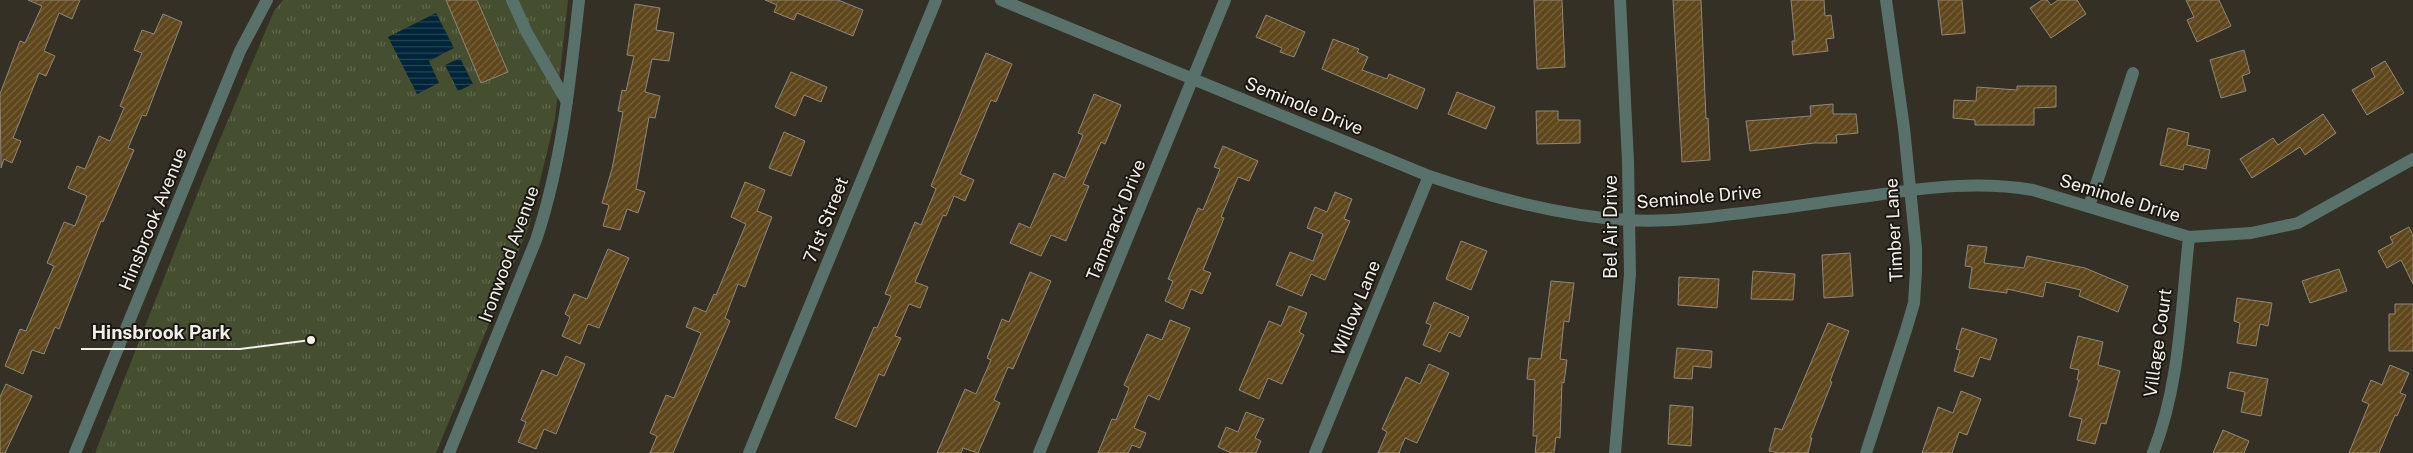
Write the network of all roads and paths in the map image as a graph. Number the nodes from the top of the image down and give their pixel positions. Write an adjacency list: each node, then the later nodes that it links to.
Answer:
1 (267, 0): 18 (street, Hinsbrook Avenue)
2 (512, 0): 11 (street)
3 (579, 0): 11 (street, Ironwood Avenue)
4 (936, 0): 20 (street, 71st Street)
5 (1001, 0): 10 (street, Seminole Drive)
6 (1225, 0): 10 (street, Tamarack Drive)
7 (1620, 0): 16 (street, Bel Air Drive)
8 (1886, 0): 14 (street, Timber Lane)
9 (2133, 73): 15 (street)
10 (1193, 79): 13 (street, Seminole Drive); 21 (street, Tamarack Drive)
11 (567, 102): 19 (street, Ironwood Avenue)
12 (2413, 159): 17 (street, Seminole Drive)
13 (1429, 176): 16 (street, Seminole Drive); 22 (street, Willow Lane)
14 (1910, 190): 15 (street, Seminole Drive); 16 (street, Seminole Drive); 24 (street, Timber Lane)
15 (2089, 206): 17 (street, Seminole Drive)
16 (1628, 220): 23 (street, Bel Air Drive)
17 (2189, 237): 25 (street, Village Court)
18 (75, 453)
19 (449, 453)
20 (749, 453)
21 (1039, 453)
22 (1315, 453)
23 (1615, 453)
24 (1866, 453)
25 (2153, 453)

